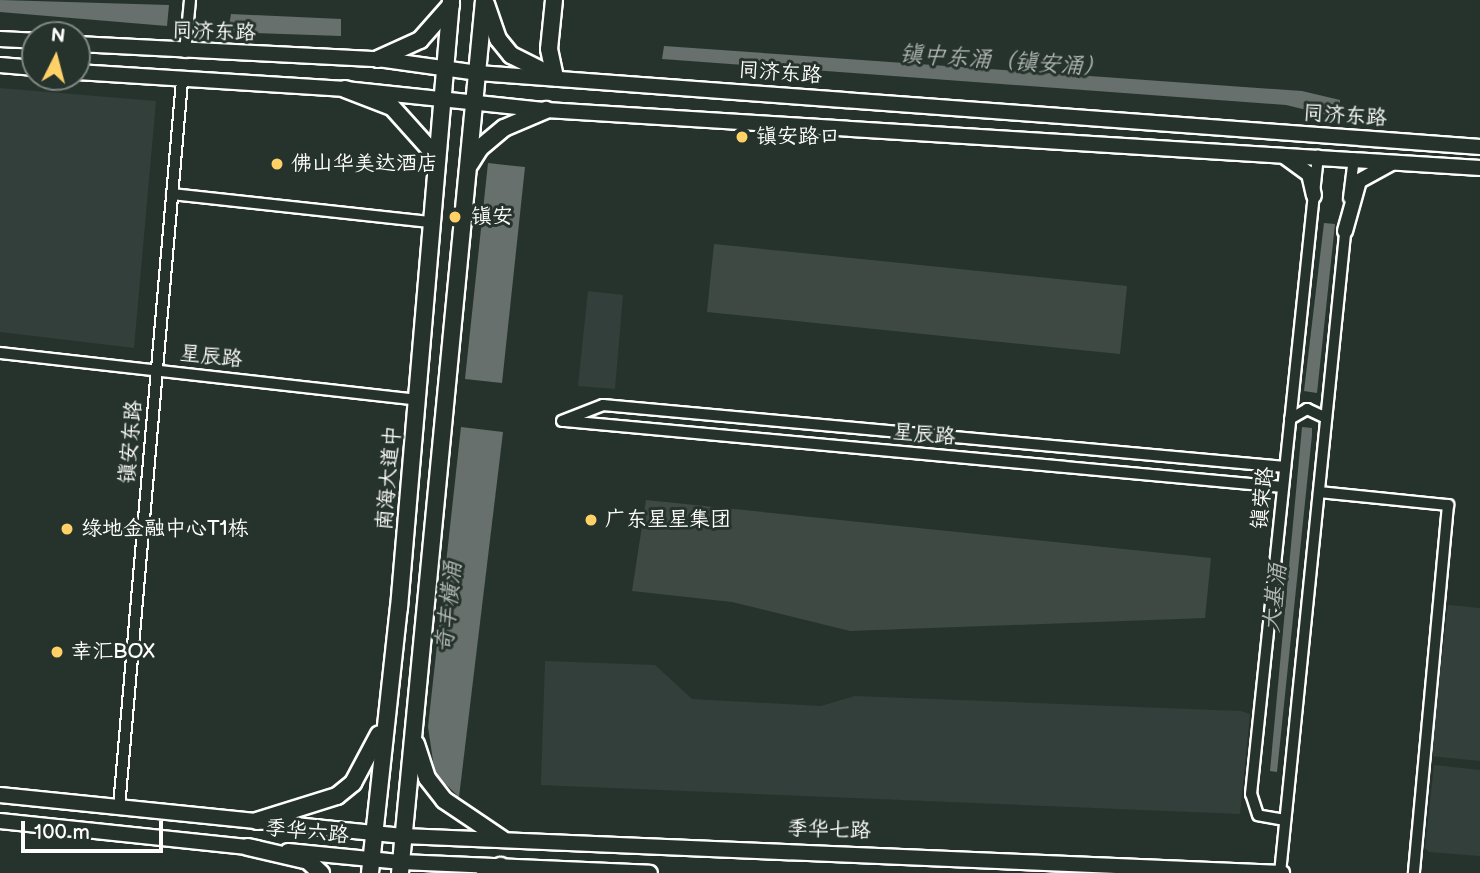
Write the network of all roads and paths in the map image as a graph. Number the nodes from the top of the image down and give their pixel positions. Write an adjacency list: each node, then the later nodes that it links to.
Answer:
1 (190, 0): 8 (street)
2 (485, 0): 14 (highway); 15 (highway)
3 (554, 0): 15 (highway)
4 (451, 2): 9 (highway); 12 (highway, 南海大道中)
5 (0, 39): 6 (main road)
6 (21, 40)
7 (91, 45): 8 (main road, 同济东路)
8 (185, 52): 9 (main road, 同济东路)
9 (378, 59): 12 (main road, 同济东路)
10 (0, 65): 11 (main road)
11 (21, 67)
12 (444, 68): 14 (main road, 同济东路); 18 (highway, 南海大道中)
13 (91, 73): 16 (main road, 同济东路)
14 (478, 73): 15 (main road, 同济东路); 19 (highway)
15 (555, 77): 21 (main road, 同济东路)
16 (182, 81): 17 (main road, 同济东路); 29 (street, 镇安东路)
17 (345, 89): 18 (main road, 同济东路); 23 (highway)
18 (441, 100): 19 (main road, 同济东路); 23 (highway, 南海大道中)
19 (475, 105): 20 (main road, 同济东路); 27 (highway)
20 (546, 110): 22 (main road, 同济东路); 27 (highway)
21 (1480, 147)
22 (1283, 155): 24 (main road, 同济东路); 30 (main road)
23 (436, 156): 31 (highway, 南海大道中)
24 (1318, 156): 25 (main road, 同济东路); 30 (street, 镇荣路)
25 (1354, 158): 26 (main road, 同济东路); 32 (street)
26 (1391, 163): 28 (main road, 同济东路); 32 (main road)
27 (469, 166): 42 (highway)
28 (1480, 168)
29 (172, 194): 31 (street); 34 (street, 镇安东路)
30 (1314, 195): 37 (street, 镇荣路)
31 (431, 222): 35 (highway, 南海大道中)
32 (1345, 231): 36 (street)
33 (0, 353): 34 (street, 星辰路)
34 (157, 371): 35 (street, 星辰路); 46 (street, 镇安东路)
35 (417, 400): 41 (highway, 南海大道中)
36 (1326, 418): 37 (street); 40 (street)
37 (1290, 419): 38 (street, 镇荣路)
38 (1285, 467): 39 (street, 镇荣路); 39 (street, 星辰路)
39 (1283, 487): 47 (street, 镇荣路)
40 (1319, 492): 47 (street); 61 (street)
41 (400, 588): 42 (highway); 43 (highway, 南海大道中)
42 (426, 598): 44 (highway)
43 (386, 719): 49 (highway); 50 (highway, 南海大道中)
44 (413, 723): 51 (highway); 52 (highway)
45 (0, 795): 46 (main road, 季华六路)
46 (119, 807): 49 (main road, 季华六路)
47 (1285, 820): 60 (street)
48 (0, 821): 53 (main road, 季华六路)
49 (257, 821): 50 (main road, 季华六路)
50 (375, 833): 51 (main road, 季华七路); 54 (highway, 南海大道中)
51 (403, 836): 52 (main road, 季华七路); 56 (highway)
52 (502, 839): 60 (main road, 季华七路)
53 (248, 847): 54 (main road, 季华六路); 57 (highway)
54 (371, 866): 56 (main road, 季华六路)
55 (500, 866): 56 (main road); 58 (highway); 59 (main road)
56 (400, 868)
57 (321, 873)
58 (485, 873)
59 (650, 873)
60 (1281, 873)
61 (1413, 873)

